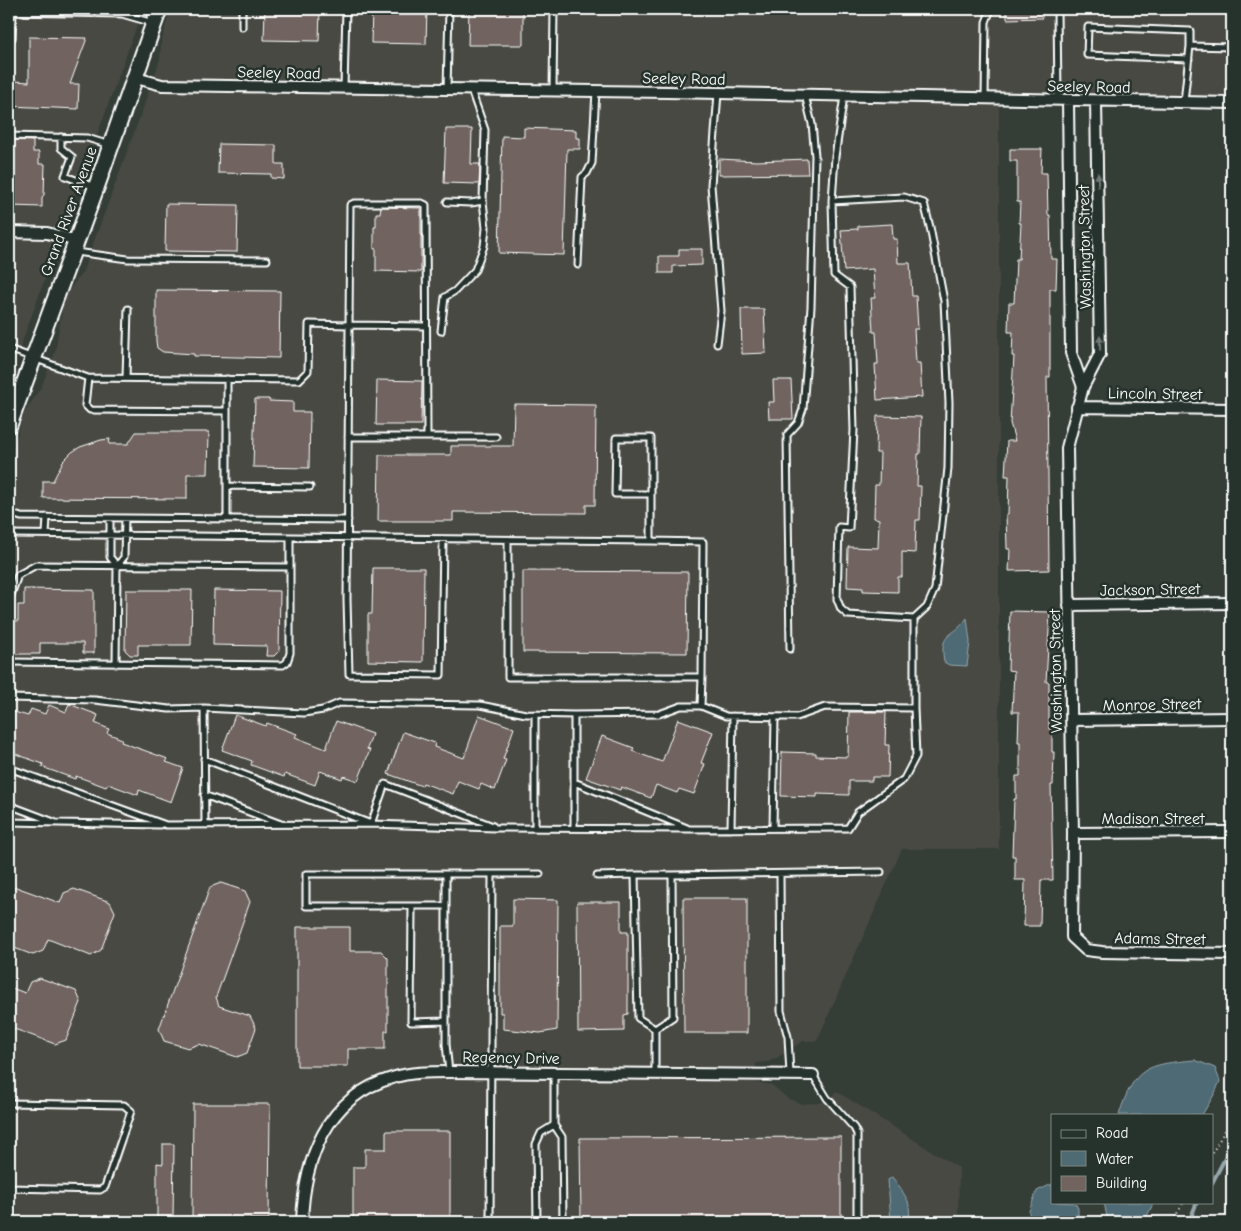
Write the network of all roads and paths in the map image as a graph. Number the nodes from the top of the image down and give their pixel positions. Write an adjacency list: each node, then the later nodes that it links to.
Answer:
1 (242, 9): 10 (lane)
2 (346, 9): 16 (lane)
3 (449, 9): 17 (lane)
4 (554, 9): 19 (lane)
5 (991, 9): 24 (lane)
6 (1057, 9): 25 (lane)
7 (105, 11): 8 (lane); 9 (lane)
8 (11, 12): 11 (lane)
9 (156, 16): 15 (main road, Grand River Avenue)
10 (242, 27)
11 (9, 43)
12 (1190, 46): 13 (lane); 14 (lane); 14 (lane)
13 (1232, 47)
14 (1189, 59): 27 (lane)
15 (136, 78): 16 (street, Seeley Road); 31 (main road, Grand River Avenue)
16 (344, 88): 17 (street, Seeley Road)
17 (447, 89): 18 (street, Seeley Road)
18 (471, 89): 19 (street, Seeley Road); 33 (lane)
19 (553, 90): 20 (street, Seeley Road)
20 (596, 91): 21 (street, Seeley Road); 39 (lane)
21 (718, 93): 22 (street, Seeley Road); 44 (lane)
22 (805, 95): 23 (street, Seeley Road); 82 (lane)
23 (844, 96): 24 (street, Seeley Road); 34 (lane)
24 (985, 99): 25 (street, Seeley Road)
25 (1063, 100): 26 (street, Seeley Road); 50 (street, Washington Street)
26 (1096, 101): 27 (street, Seeley Road); 50 (street, Washington Street, one-way to 26)
27 (1184, 102): 28 (street, Seeley Road)
28 (1232, 103)
29 (9, 136): 30 (lane)
30 (61, 137): 31 (lane); 32 (lane)
31 (111, 145): 32 (main road, Grand River Avenue)
32 (96, 188): 37 (main road, Grand River Avenue)
33 (483, 201): 35 (lane); 43 (lane)
34 (832, 201): 81 (lane); 81 (lane)
35 (447, 202)
36 (9, 232): 37 (street)
37 (75, 246): 38 (lane); 46 (main road, Grand River Avenue)
38 (267, 260)
39 (578, 264)
40 (128, 309): 48 (lane)
41 (349, 325): 42 (lane); 42 (lane); 49 (lane); 55 (lane)
42 (426, 326): 56 (lane)
43 (441, 331)
44 (717, 344)
45 (9, 349): 46 (lane)
46 (33, 359): 47 (lane); 54 (main road, Grand River Avenue)
47 (88, 378): 48 (lane); 53 (lane)
48 (126, 378): 49 (lane)
49 (227, 379): 53 (lane)
50 (1083, 387): 51 (street, Washington Street)
51 (1077, 407): 52 (street, Lincoln Street); 80 (street, Washington Street)
52 (1232, 409)
53 (227, 411): 58 (lane)
54 (9, 425)
55 (348, 437): 56 (lane); 66 (lane)
56 (427, 437): 57 (lane)
57 (496, 437)
58 (227, 486): 59 (lane); 65 (lane)
59 (310, 487)
60 (650, 494): 60 (lane); 75 (lane)
61 (9, 513): 62 (lane)
62 (46, 517): 63 (lane); 68 (lane)
63 (110, 518): 64 (lane); 69 (lane)
64 (125, 518): 65 (lane); 70 (lane)
65 (227, 519): 66 (lane)
66 (348, 520): 72 (lane)
67 (9, 534): 68 (lane)
68 (46, 534): 69 (lane)
69 (110, 535): 70 (lane); 76 (lane)
70 (125, 535): 71 (lane); 76 (lane)
71 (290, 538): 72 (lane); 77 (lane)
72 (348, 538): 73 (lane); 73 (lane)
73 (443, 539): 74 (lane)
74 (508, 540): 75 (lane); 85 (lane)
75 (651, 541): 85 (lane)
76 (117, 566): 77 (lane); 78 (lane); 84 (lane)
77 (290, 568): 84 (lane)
78 (9, 601)
79 (1232, 603): 80 (street, Jackson Street)
80 (1069, 605): 95 (street, Washington Street)
81 (914, 619): 89 (lane)
82 (790, 650)
83 (9, 662): 84 (lane)
84 (116, 664)
85 (702, 677): 87 (lane)
86 (9, 698): 88 (lane)
87 (702, 706): 91 (lane); 92 (lane)
88 (204, 708): 90 (lane); 96 (lane)
89 (914, 708): 93 (lane); 110 (lane)
90 (535, 714): 91 (lane); 108 (lane)
91 (574, 715): 98 (lane)
92 (733, 716): 93 (lane); 112 (lane)
93 (775, 717): 110 (lane)
94 (1232, 718): 95 (street, Monroe Street)
95 (1071, 720): 114 (street, Washington Street)
96 (204, 760): 99 (lane); 103 (lane)
97 (9, 768): 104 (lane)
98 (574, 782): 109 (lane); 111 (lane)
99 (204, 795): 105 (lane); 106 (lane)
100 (9, 805): 102 (lane)
101 (9, 822): 102 (lane)
102 (59, 824): 104 (lane)
103 (371, 824): 106 (lane); 107 (lane); 107 (lane)
104 (166, 825): 105 (lane)
105 (205, 825): 106 (lane)
106 (286, 826)
107 (496, 828): 108 (lane)
108 (535, 828): 109 (lane)
109 (574, 828): 111 (lane)
110 (773, 828): 112 (lane)
111 (690, 829): 112 (lane)
112 (731, 829)
113 (1232, 832): 114 (street, Madison Street)
114 (1073, 833): 125 (street, Washington Street)
115 (881, 872): 119 (lane)
116 (446, 874): 117 (lane); 123 (lane); 124 (lane)
117 (492, 874): 118 (lane); 130 (lane)
118 (540, 874)
119 (780, 874): 121 (lane); 133 (lane)
120 (635, 875): 121 (lane); 122 (lane); 128 (lane)
121 (672, 875): 128 (lane)
122 (597, 876)
123 (412, 906): 124 (lane); 127 (lane)
124 (446, 906): 127 (lane)
125 (1086, 950): 126 (street, Adams Street)
126 (1232, 954)
127 (446, 1021): 129 (lane)
128 (655, 1028): 132 (lane)
129 (449, 1072): 130 (street, Regency Drive); 141 (street, Regency Drive)
130 (491, 1072): 131 (street, Regency Drive); 142 (lane)
131 (554, 1073): 132 (street, Regency Drive); 137 (lane)
132 (655, 1074): 133 (street, Regency Drive)
133 (790, 1075): 134 (street, Regency Drive)
134 (813, 1075): 145 (lane)
135 (9, 1102): 139 (lane)
136 (1232, 1118): 138 (path)
137 (554, 1125): 143 (lane); 144 (lane)
138 (1214, 1149)
139 (9, 1188)
140 (1183, 1204): 146 (path)
141 (302, 1222)
142 (490, 1222)
143 (537, 1222)
144 (563, 1222)
145 (857, 1222)
146 (1172, 1222)

